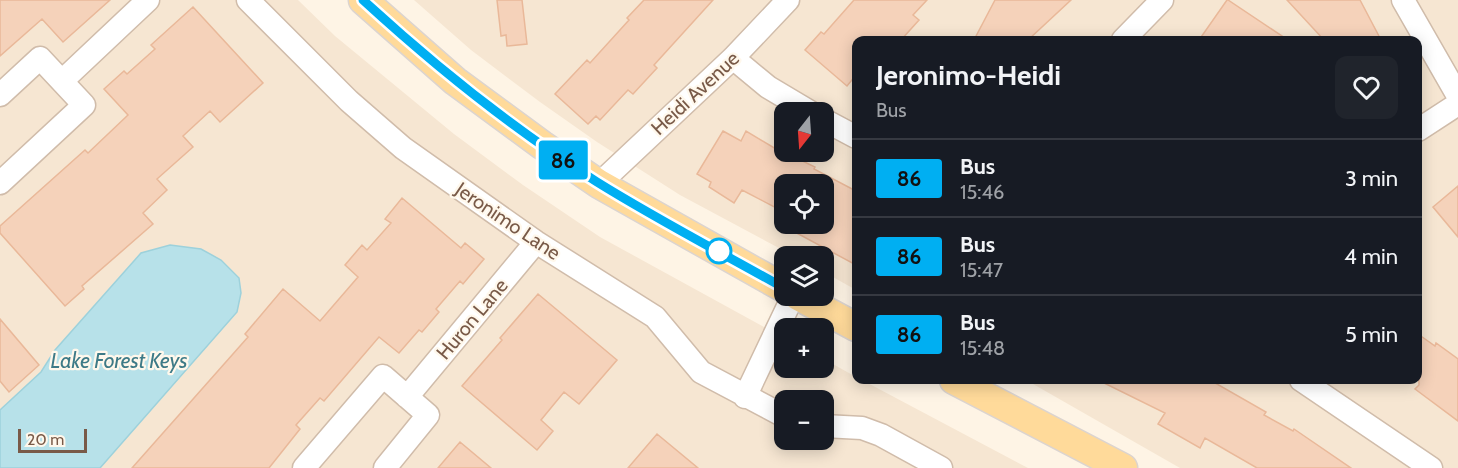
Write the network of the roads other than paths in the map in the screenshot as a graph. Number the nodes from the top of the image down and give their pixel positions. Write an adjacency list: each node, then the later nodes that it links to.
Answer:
1 (148, 0): 9 (street)
2 (248, 0): 19 (street, Jeronimo Lane)
3 (363, 0): 18 (main road)
4 (788, 0): 8 (street, Heidi Avenue)
5 (1162, 0): 7 (street)
6 (1403, 0): 11 (street)
7 (1127, 36)
8 (733, 58): 12 (street); 18 (street, Heidi Avenue)
9 (62, 81): 10 (street); 17 (street)
10 (0, 95)
11 (1458, 96)
12 (793, 102)
13 (1458, 104): 15 (street)
14 (834, 125): 16 (street)
15 (1422, 127)
16 (852, 135)
17 (0, 183)
18 (599, 183): 20 (main road)
19 (536, 242): 26 (street, Huron Lane); 27 (street, Jeronimo Lane)
20 (774, 282)
21 (788, 306): 27 (street)
22 (817, 306): 23 (main road)
23 (852, 325)
24 (962, 384): 33 (main road)
25 (1307, 384): 34 (street)
26 (407, 397): 30 (street); 31 (street)
27 (745, 397): 28 (street, Jeronimo Lane)
28 (774, 411)
29 (834, 427): 32 (street)
30 (304, 468)
31 (385, 468)
32 (941, 468)
33 (1123, 468)
34 (1430, 468)

